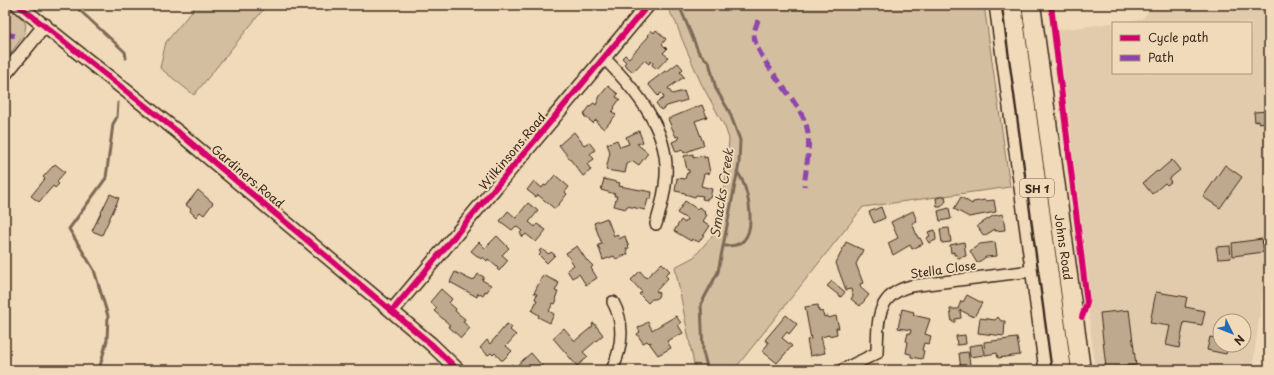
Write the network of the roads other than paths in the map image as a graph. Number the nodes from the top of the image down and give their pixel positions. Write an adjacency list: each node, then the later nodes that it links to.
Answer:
1 (18, 5): 7 (street, Gardiners Road)
2 (648, 5): 8 (street, Wilkinsons Road)
3 (995, 5): 11 (street)
4 (1012, 5): 18 (highway, Johns Road / SH 1)
5 (1031, 5): 19 (highway, Johns Road / SH 1)
6 (1044, 5): 20 (highway, SH 1)
7 (44, 26): 9 (street); 13 (street, Gardiners Road)
8 (604, 58): 10 (street); 13 (street, Wilkinsons Road)
9 (5, 74)
10 (656, 224)
11 (1031, 270): 16 (street, Stella Close); 17 (street)
12 (613, 302): 15 (street)
13 (392, 311): 14 (street, Gardiners Road)
14 (458, 370)
15 (612, 370)
16 (842, 370)
17 (1045, 370)
18 (1062, 370)
19 (1081, 370)
20 (1088, 370)

